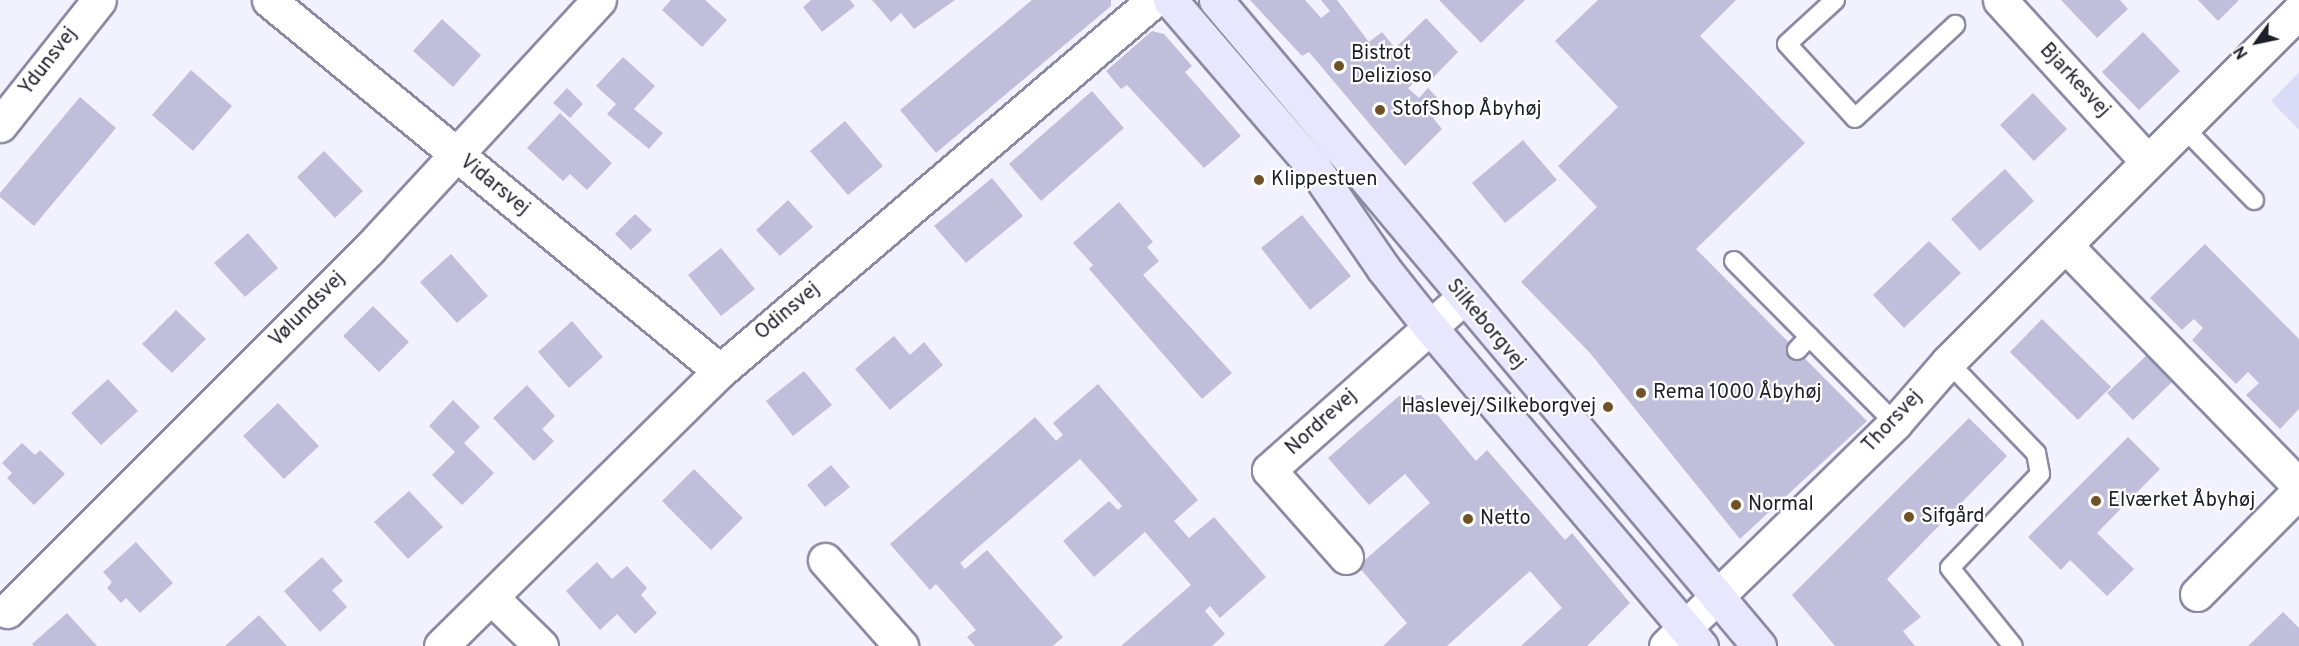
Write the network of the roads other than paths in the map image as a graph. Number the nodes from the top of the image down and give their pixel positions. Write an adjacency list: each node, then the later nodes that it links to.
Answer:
1 (99, 0): 11 (street, Ydunsvej)
2 (269, 0): 13 (street, Vidarsvej)
3 (598, 0): 13 (street, Vølundsvej)
4 (1154, 0): 23 (street, Odinsvej)
5 (1170, 0): 19 (street)
6 (1216, 0): 18 (street, Silkeborgvej)
7 (1835, 0): 10 (lane)
8 (2000, 0): 14 (street, Bjarkesvej)
9 (2299, 11): 12 (street, Thorsvej)
10 (1955, 25)
11 (0, 124)
12 (2183, 127): 14 (street, Thorsvej); 15 (lane)
13 (458, 156): 23 (street, Vidarsvej); 32 (street, Vølundsvej)
14 (2148, 162): 16 (street, Thorsvej)
15 (2254, 200)
16 (2065, 244): 22 (street, Thorsvej); 25 (street)
17 (1734, 261): 20 (lane)
18 (1463, 298): 19 (street, Nordrevej); 31 (street, Silkeborgvej)
19 (1430, 327): 27 (street, Nordrevej); 33 (street)
20 (1809, 337): 21 (lane); 24 (lane)
21 (1797, 350)
22 (1948, 362): 24 (street, Thorsvej); 38 (lane)
23 (720, 371): 30 (street, Odinsvej)
24 (1895, 423): 31 (street, Thorsvej)
25 (2299, 486)
26 (2299, 491): 29 (street)
27 (1346, 557)
28 (825, 560): 36 (street)
29 (2197, 594)
30 (491, 597): 34 (street, Odinsvej); 35 (street)
31 (1717, 597): 33 (street, Thorsvej); 37 (street, Silkeborgvej)
32 (7, 611)
33 (1684, 640)
34 (441, 646)
35 (541, 646)
36 (901, 646)
37 (1759, 646)
38 (2013, 646)

